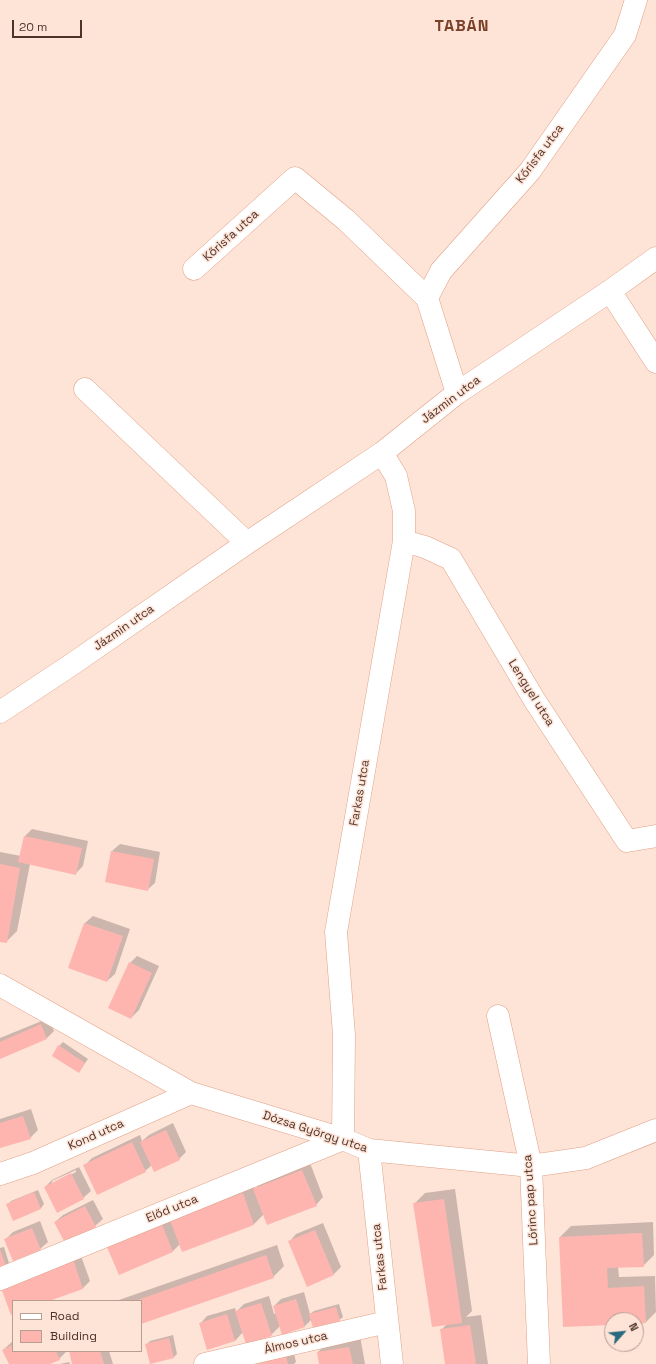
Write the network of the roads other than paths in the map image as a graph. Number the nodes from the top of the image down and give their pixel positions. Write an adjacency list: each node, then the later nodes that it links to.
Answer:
1 (636, 0): 5 (street, Kőrisfa utca)
2 (656, 258): 4 (street, Jázmin utca)
3 (194, 269): 5 (street, Kőrisfa utca)
4 (610, 291): 6 (street); 8 (street, Jázmin utca)
5 (427, 298): 8 (street, Kőrisfa utca)
6 (656, 362)
7 (86, 389): 11 (street)
8 (457, 393): 9 (street, Jázmin utca)
9 (382, 453): 10 (street, Farkas utca); 11 (street, Jázmin utca)
10 (404, 541): 13 (street, Lengyel utca); 18 (street, Farkas utca)
11 (247, 543): 12 (street, Jázmin utca)
12 (0, 712)
13 (656, 836)
14 (0, 985): 16 (street, Dózsa György utca)
15 (498, 1016): 20 (street, Lőrinc pap utca)
16 (191, 1093): 18 (street, Dózsa György utca); 21 (street, Kond utca)
17 (656, 1130): 20 (street, Dózsa György utca)
18 (343, 1139): 19 (street, Dózsa György utca); 22 (street, Előd utca)
19 (369, 1150): 20 (street, Dózsa György utca); 23 (street, Farkas utca)
20 (531, 1166): 26 (street, Lőrinc pap utca)
21 (0, 1174)
22 (0, 1279)
23 (387, 1322): 24 (street, Álmos utca); 25 (street, Farkas utca)
24 (205, 1364)
25 (392, 1364)
26 (539, 1364)

